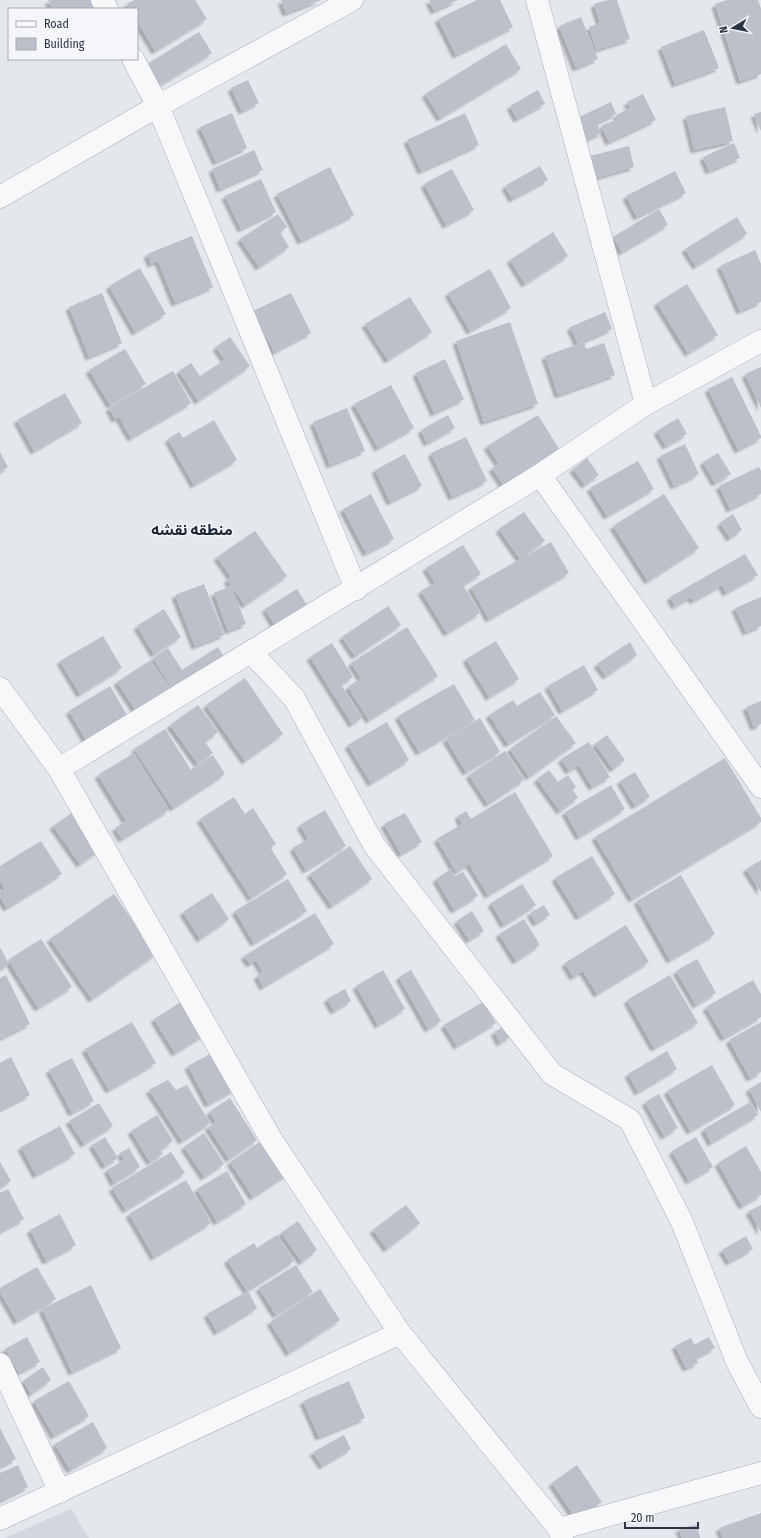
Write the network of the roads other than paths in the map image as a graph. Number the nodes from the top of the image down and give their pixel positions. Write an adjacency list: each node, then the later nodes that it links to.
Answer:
1 (352, 0): 4 (street)
2 (538, 0): 7 (street)
3 (134, 60): 4 (street)
4 (158, 106): 5 (street); 9 (street)
5 (0, 197)
6 (761, 341): 7 (street)
7 (646, 404): 8 (street)
8 (540, 476): 9 (street); 13 (street)
9 (356, 590): 10 (street)
10 (251, 652): 12 (street); 16 (street)
11 (0, 688): 12 (street)
12 (59, 769): 14 (street)
13 (761, 787)
14 (400, 1333): 18 (street); 20 (street)
15 (0, 1364): 18 (street)
16 (761, 1407)
17 (761, 1473): 20 (street)
18 (60, 1492): 19 (street)
19 (0, 1519)
20 (560, 1534)

